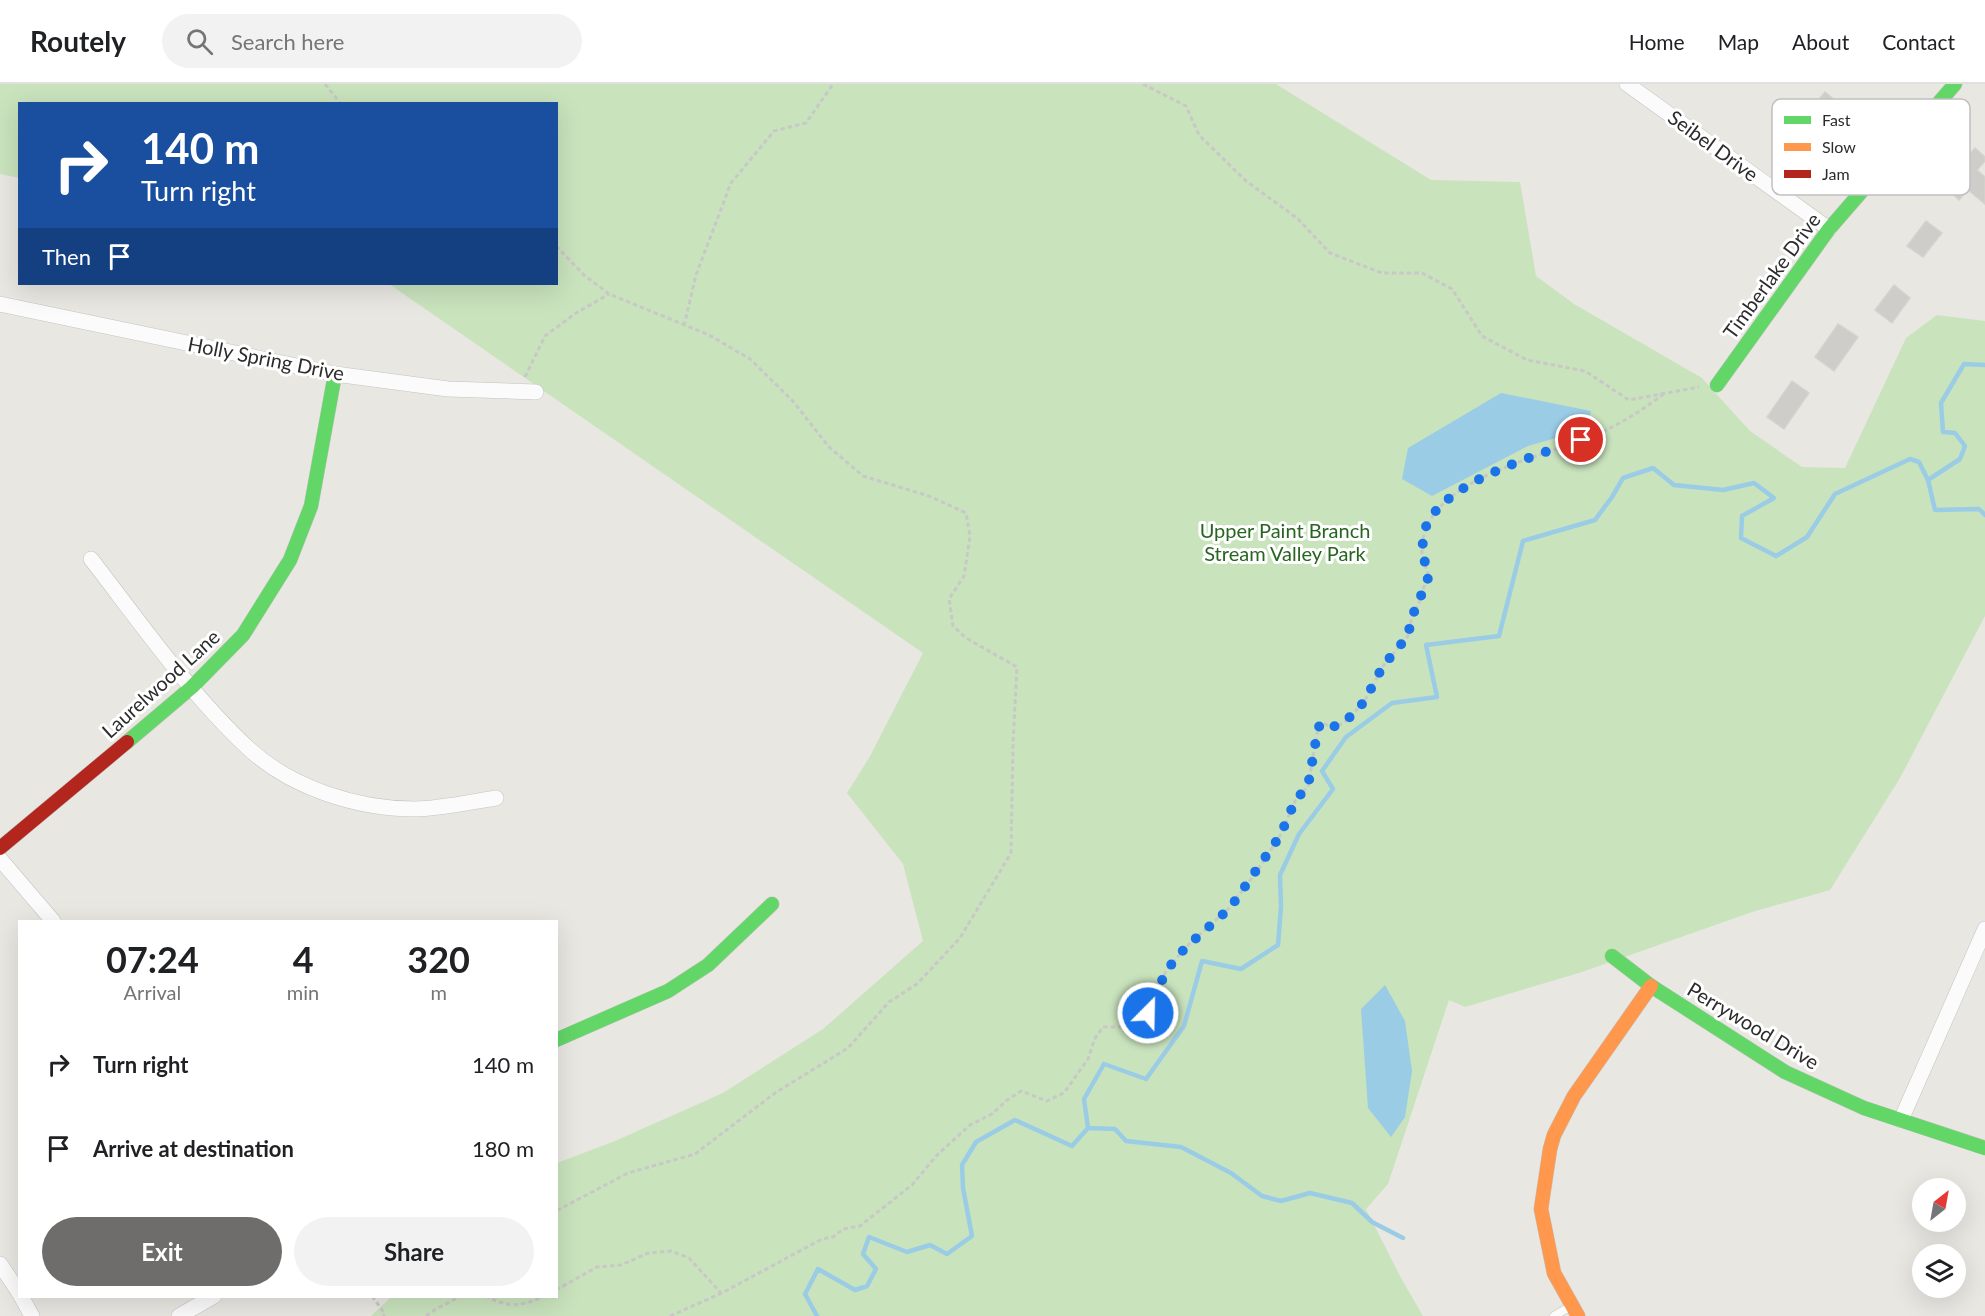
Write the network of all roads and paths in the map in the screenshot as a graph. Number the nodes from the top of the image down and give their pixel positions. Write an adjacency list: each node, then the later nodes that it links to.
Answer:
1 (326, 84): 7 (path)
2 (833, 84): 15 (path)
3 (1143, 84): 20 (path)
4 (1627, 84): 8 (street, Seibel Drive)
5 (1955, 84): 6 (street, Timberlake Drive)
6 (1942, 99)
7 (340, 102)
8 (1772, 188)
9 (1782, 195): 11 (street, Seibel Drive)
10 (1859, 195): 11 (street, Timberlake Drive)
11 (1829, 229): 17 (street, Timberlake Drive)
12 (558, 248): 13 (path)
13 (609, 294): 15 (path); 18 (path)
14 (0, 304): 16 (street, Holly Spring Drive)
15 (684, 326): 34 (path)
16 (335, 374): 18 (street, Holly Spring Drive); 22 (street, Laurelwood Lane)
17 (1717, 385): 20 (path)
18 (500, 391): 19 (street, Holly Spring Drive)
19 (536, 392)
20 (1666, 392): 38 (path)
21 (90, 559): 22 (street)
22 (192, 687): 23 (street); 24 (street, Laurelwood Lane)
23 (496, 798)
24 (0, 848)
25 (0, 859): 27 (street)
26 (772, 904): 31 (street)
27 (52, 920)
28 (1985, 929): 32 (street)
29 (1612, 956): 30 (street, Perrywood Drive)
30 (1651, 986): 32 (street, Perrywood Drive); 45 (street)
31 (558, 1039)
32 (1901, 1120): 33 (street, Perrywood Drive)
33 (1985, 1148)
34 (558, 1210)
35 (0, 1264): 37 (street)
36 (558, 1289): 38 (path)
37 (18, 1292)
38 (722, 1293): 50 (path)
39 (22, 1298): 46 (street)
40 (210, 1298): 47 (street)
41 (373, 1298): 48 (path)
42 (456, 1298): 49 (path)
43 (490, 1298): 44 (path)
44 (540, 1298)
45 (1575, 1311): 51 (lane)
46 (32, 1316)
47 (178, 1316)
48 (384, 1316)
49 (426, 1316)
50 (670, 1316)
51 (1554, 1316)

